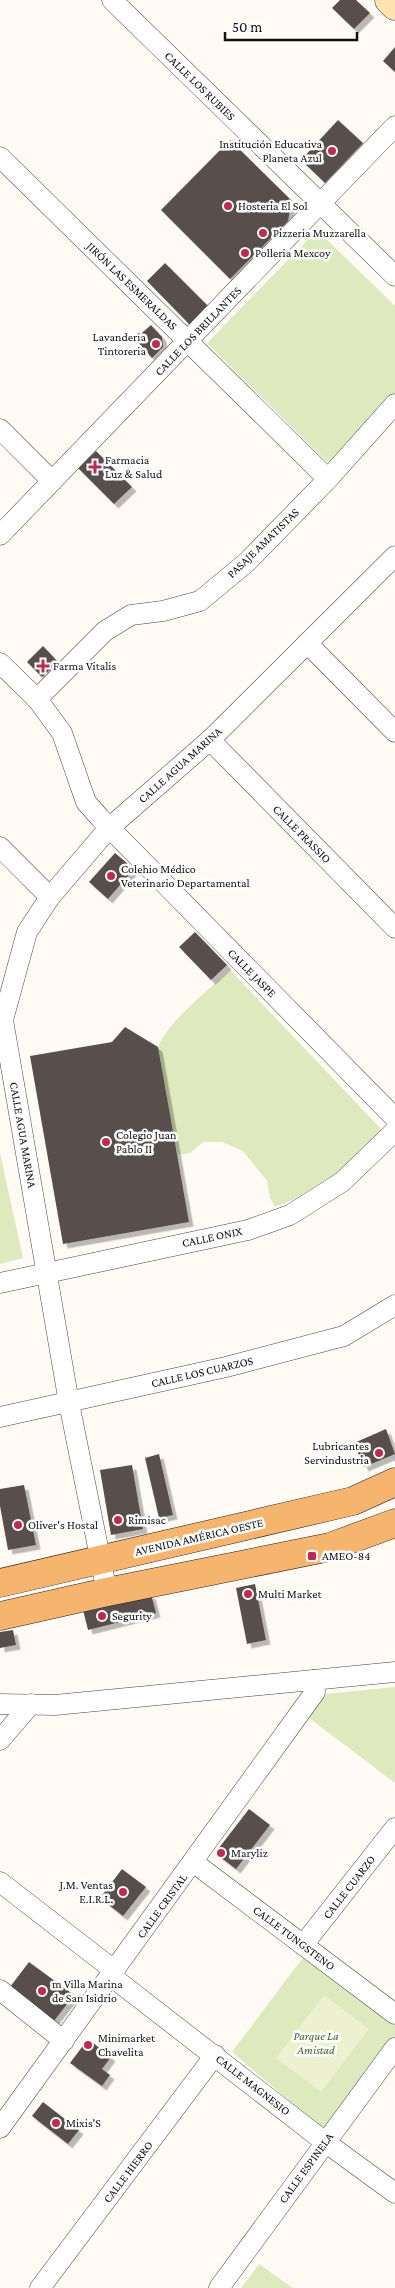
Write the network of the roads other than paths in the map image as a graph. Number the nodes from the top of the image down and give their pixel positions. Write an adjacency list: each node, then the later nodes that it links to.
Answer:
1 (112, 0): 6 (street, CALLE LOS RUBIES)
2 (389, 0): 3 (street)
3 (395, 6)
4 (395, 126): 6 (street, CALLE LOS BRILLANTES)
5 (0, 157): 8 (street, JIRÓN LAS ESMERALDAS)
6 (320, 203): 7 (street, CALLE LOS RUBIES); 8 (street, CALLE LOS BRILLANTES)
7 (395, 276)
8 (188, 341): 11 (street, JIRÓN LAS ESMERALDAS); 12 (street, CALLE LOS BRILLANTES)
9 (395, 404): 11 (street, PASAJE AMATISTAS)
10 (0, 429): 12 (street)
11 (328, 478): 17 (street, PASAJE AMATISTAS)
12 (52, 481): 13 (street, CALLE LOS BRILLANTES)
13 (0, 535)
14 (395, 556): 15 (street, CALLE AGUA MARINA)
15 (307, 644): 18 (street); 19 (street, CALLE AGUA MARINA)
16 (0, 663): 17 (street, CALLE JASPE)
17 (37, 699): 20 (street, CALLE JASPE)
18 (395, 732)
19 (210, 740): 20 (street, CALLE AGUA MARINA); 23 (street, CALLE PRASSIO)
20 (109, 828): 22 (street, CALLE AGUA MARINA); 25 (street, CALLE JASPE)
21 (0, 847): 22 (street)
22 (50, 897): 24 (street, CALLE AGUA MARINA)
23 (395, 928)
24 (5, 1067): 27 (street, CALLE AGUA MARINA)
25 (395, 1118)
26 (395, 1132): 27 (street, CALLE ONIX)
27 (47, 1271): 28 (street, CALLE ONIX); 30 (street, CALLE AGUA MARINA)
28 (0, 1283)
29 (395, 1306): 30 (street, CALLE LOS CUARZOS)
30 (69, 1403): 31 (street, CALLE LOS CUARZOS); 34 (street, CALLE AGUA MARINA)
31 (0, 1417)
32 (395, 1482): 34 (main road, AVENIDA AMÉRICA OESTE)
33 (395, 1523): 36 (main road)
34 (102, 1560): 35 (main road, AVENIDA AMÉRICA OESTE); 36 (street, CALLE AGUA MARINA)
35 (0, 1582)
36 (107, 1592): 37 (main road)
37 (0, 1616)
38 (395, 1672): 39 (street)
39 (314, 1680): 41 (street); 44 (street, CALLE CRISTAL)
40 (0, 1704): 41 (street)
41 (31, 1704): 42 (street)
42 (0, 1740)
43 (395, 1828): 46 (street, CALLE CUARZO)
44 (193, 1862): 46 (street, CALLE TUNGSTENO); 47 (street, CALLE CRISTAL)
45 (0, 1882): 47 (street, CALLE MAGNESIO)
46 (303, 1945): 49 (street, CALLE TUNGSTENO)
47 (113, 1974): 50 (street, CALLE CRISTAL); 52 (street, CALLE MAGNESIO)
48 (0, 1990): 50 (street)
49 (395, 2014)
50 (64, 2041): 53 (street, CALLE CRISTAL)
51 (395, 2048): 54 (street, CALLE ESPINELA)
52 (215, 2056): 54 (street, CALLE MAGNESIO); 56 (street, CALLE HIERRO)
53 (0, 2128)
54 (325, 2142): 55 (street, CALLE MAGNESIO); 57 (street, CALLE ESPINELA)
55 (395, 2193)
56 (40, 2288)
57 (218, 2288)

